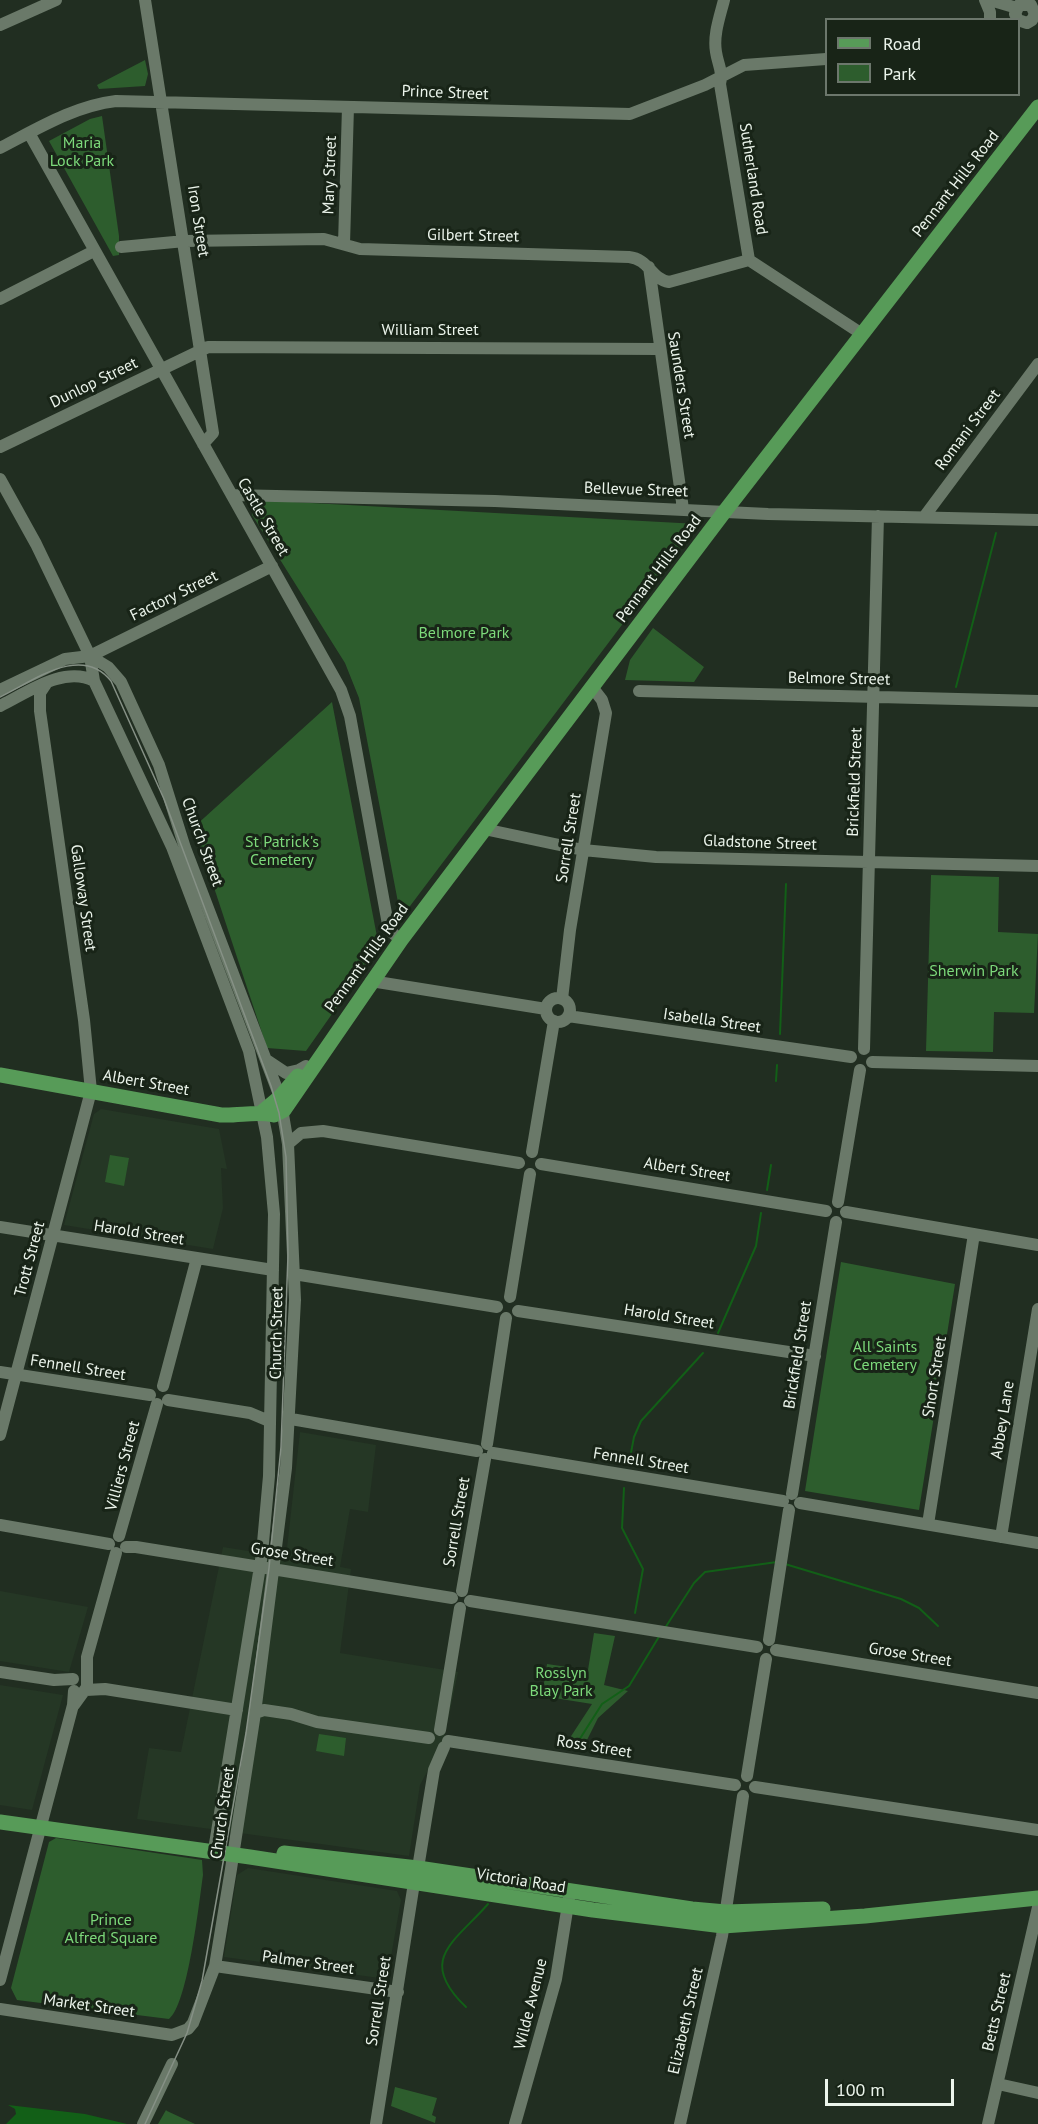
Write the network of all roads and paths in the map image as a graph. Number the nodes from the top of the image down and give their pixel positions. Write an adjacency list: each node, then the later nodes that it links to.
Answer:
1 (56, 0): 8 (street)
2 (145, 0): 11 (street, Iron Street)
3 (724, 0): 10 (street, Sutherland Road)
4 (987, 0): 5 (street); 6 (street)
5 (1022, 10): 7 (street)
6 (990, 18)
7 (1036, 19)
8 (0, 25)
9 (825, 59): 10 (street)
10 (722, 77): 12 (street, Prince Street); 20 (street, Sutherland Road)
11 (161, 100): 12 (street, Prince Street); 14 (street, Prince Street); 16 (street, Iron Street)
12 (348, 107): 17 (street, Mary Street)
13 (1038, 107): 23 (main road, Pennant Hills Road)
14 (29, 133): 15 (street, Prince Street); 19 (street, Castle Street)
15 (0, 148)
16 (185, 241): 17 (street, Gilbert Street); 18 (street, Gilbert Street); 24 (street, Iron Street)
17 (344, 244): 21 (street, Gilbert Street)
18 (121, 247)
19 (94, 251): 22 (street); 27 (street, Castle Street)
20 (749, 261): 21 (street, Gilbert Street); 23 (street, Sutherland Road)
21 (649, 266): 25 (street, Saunders Street)
22 (0, 299)
23 (862, 334): 33 (main road, Pennant Hills Road)
24 (201, 348): 25 (street, William Street); 27 (street, Dunlop Street); 28 (street, Iron Street)
25 (659, 349): 32 (street, Saunders Street)
26 (1038, 364): 35 (street, Romani Street)
27 (161, 368): 28 (street, Castle Street); 29 (street, Dunlop Street)
28 (203, 444): 31 (street, Castle Street)
29 (0, 447)
30 (0, 478): 38 (street, Church Street)
31 (232, 495): 32 (street, Bellevue Street); 37 (street, Castle Street)
32 (683, 509): 33 (street, Bellevue Street)
33 (725, 511): 34 (street, Bellevue Street); 42 (main road, Pennant Hills Road)
34 (878, 516): 35 (street, Bellevue Street); 45 (street, Brickfield Street)
35 (924, 517): 36 (street, Bellevue Street)
36 (1038, 520)
37 (272, 566): 38 (street, Factory Street); 54 (street, Castle Street)
38 (90, 657): 39 (street, Factory Street); 40 (street, Church Street); 43 (street, Factory Street); 62 (street, Church Street)
39 (76, 675): 40 (street); 41 (street)
40 (94, 681): 70 (street, Church Street)
41 (46, 684): 46 (street); 49 (street, Galloway Street)
42 (592, 687): 50 (main road, Pennant Hills Road); 51 (street, Sorrell Street)
43 (0, 690)
44 (639, 691): 45 (street, Belmore Street)
45 (874, 696): 47 (street, Belmore Street); 52 (street, Brickfield Street)
46 (20, 697): 48 (street); 49 (street)
47 (1038, 701)
48 (0, 706)
49 (40, 711): 68 (street, Galloway Street)
50 (484, 829): 51 (street, Gladstone Street); 54 (main road, Pennant Hills Road)
51 (583, 850): 52 (street, Gladstone Street); 56 (street, Sorrell Street)
52 (868, 863): 53 (street, Gladstone Street); 60 (street, Brickfield Street)
53 (1038, 866)
54 (401, 940): 55 (main road, Pennant Hills Road)
55 (371, 981): 57 (street); 63 (main road, Pennant Hills Road)
56 (562, 999): 57 (street); 58 (street)
57 (546, 1009): 59 (street)
58 (568, 1016): 59 (street); 61 (street, Isabella Street)
59 (554, 1021): 72 (street)
60 (864, 1049): 61 (street); 64 (street)
61 (851, 1057): 66 (street)
62 (265, 1058): 63 (street); 69 (street, Church Street)
63 (311, 1062): 69 (main road, Pennant Hills Road)
64 (872, 1062): 65 (street); 66 (street)
65 (1038, 1066)
66 (860, 1070): 76 (street)
67 (0, 1075): 68 (main road, Albert Street)
68 (91, 1091): 70 (main road, Albert Street); 82 (street, Trott Street)
69 (282, 1103): 70 (main road, Pennant Hills Road); 71 (street, Church Street)
70 (262, 1112): 85 (street, Church Street)
71 (288, 1144): 73 (street); 86 (street, Church Street)
72 (532, 1152): 73 (street); 74 (street)
73 (519, 1163): 75 (street)
74 (541, 1164): 75 (street); 77 (street, Albert Street)
75 (530, 1174): 87 (street)
76 (838, 1202): 77 (street); 78 (street)
77 (826, 1210): 79 (street)
78 (846, 1212): 79 (street); 81 (street)
79 (836, 1222): 92 (street, Brickfield Street)
80 (0, 1227): 82 (street, Harold Street)
81 (974, 1234): 83 (street); 101 (street, Short Street)
82 (54, 1236): 84 (street, Harold Street); 94 (street, Trott Street)
83 (1038, 1245)
84 (197, 1258): 85 (street, Harold Street); 95 (street)
85 (273, 1270): 97 (street, Church Street)
86 (294, 1274): 88 (street); 96 (street, Church Street)
87 (510, 1297): 88 (street); 90 (street)
88 (497, 1307): 91 (street)
89 (1038, 1309): 103 (street, Abbey Lane)
90 (518, 1311): 91 (street); 92 (street, Harold Street)
91 (506, 1318): 99 (street, Sorrell Street)
92 (815, 1356): 100 (street, Brickfield Street)
93 (0, 1372): 94 (street, Fennell Street)
94 (15, 1375): 95 (street, Fennell Street); 98 (street, Trott Street)
95 (158, 1400): 97 (street, Fennell Street); 105 (street, Villiers Street)
96 (291, 1419): 99 (street, Fennell Street); 107 (street, Church Street)
97 (269, 1421): 106 (street, Church Street)
98 (0, 1435)
99 (486, 1452): 100 (street, Fennell Street); 108 (street, Sorrell Street)
100 (791, 1502): 101 (street, Fennell Street); 109 (street, Brickfield Street)
101 (928, 1524): 103 (street, Fennell Street)
102 (0, 1525): 105 (street, Grose Street)
103 (1001, 1537): 104 (street, Fennell Street)
104 (1038, 1543)
105 (117, 1545): 106 (street, Grose Street); 111 (street, Villiers Street)
106 (260, 1567): 107 (street, Grose Street); 113 (street, Church Street)
107 (274, 1569): 108 (street, Grose Street); 114 (street, Church Street)
108 (461, 1600): 109 (street, Grose Street); 115 (street, Sorrell Street)
109 (770, 1649): 112 (street, Grose Street); 116 (street, Brickfield Street)
110 (0, 1672): 111 (street)
111 (79, 1685): 113 (street); 122 (street)
112 (1038, 1693)
113 (237, 1710): 124 (street, Church Street)
114 (255, 1713): 115 (street, Ross Street); 125 (street, Church Street)
115 (438, 1743): 117 (street, Ross Street); 126 (street, Sorrell Street)
116 (747, 1776): 117 (street); 118 (street)
117 (735, 1785): 119 (street)
118 (755, 1787): 119 (street); 123 (street)
119 (743, 1796): 131 (street)
120 (0, 1814): 122 (main road, Victoria Road)
121 (0, 1822): 122 (main road, Victoria Road)
122 (41, 1824): 124 (main road, Victoria Road); 125 (main road, Victoria Road); 133 (street)
123 (1038, 1830)
124 (215, 1844): 125 (main road, Victoria Road)
125 (234, 1851): 126 (main road, Victoria Road); 132 (street, Church Street)
126 (416, 1875): 128 (main road, Victoria Road); 134 (street, Sorrell Street)
127 (1038, 1889): 131 (main road, Victoria Road)
128 (569, 1898): 131 (main road, Victoria Road); 142 (street, Wilde Avenue)
129 (1038, 1898): 131 (main road, Victoria Road)
130 (1038, 1907): 138 (street, Betts Street)
131 (724, 1919): 143 (street, Elizabeth Street)
132 (214, 1966): 134 (street, Palmer Street); 136 (street, Church Street)
133 (0, 1980)
134 (398, 1992): 141 (street, Sorrell Street)
135 (0, 2009): 136 (street, Market Street)
136 (174, 2036)
137 (172, 2064): 140 (street)
138 (998, 2084): 139 (street); 144 (street, Betts Street)
139 (1038, 2093)
140 (143, 2124)
141 (376, 2124)
142 (515, 2124)
143 (680, 2124)
144 (988, 2124)

